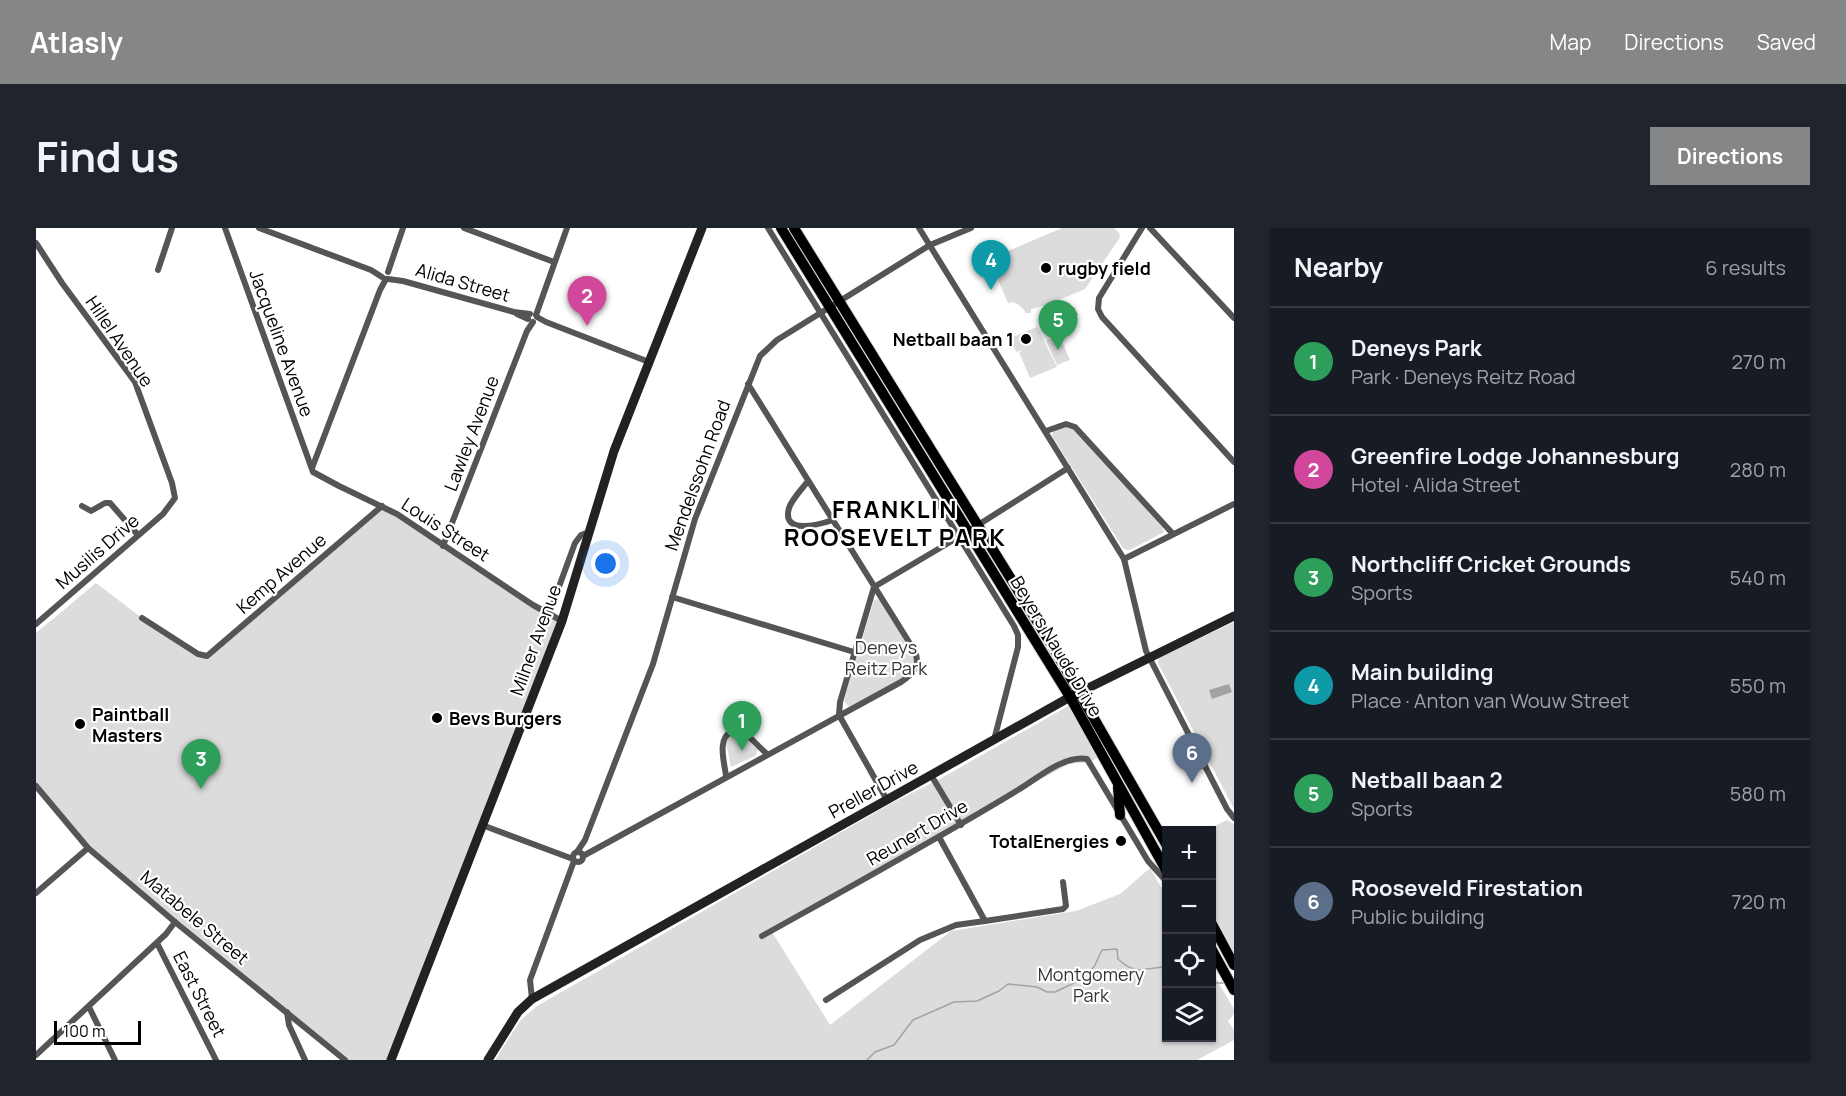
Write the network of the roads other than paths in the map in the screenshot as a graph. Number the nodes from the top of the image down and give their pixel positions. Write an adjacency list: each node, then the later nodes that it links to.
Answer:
1 (172, 228): 18 (street)
2 (225, 228): 29 (street, Jacqueline Avenue)
3 (259, 228): 19 (street, Alida Street)
4 (403, 228): 19 (street)
5 (464, 228): 17 (street)
6 (567, 228): 17 (street, Lawley Avenue)
7 (702, 228): 24 (main road, Milner Avenue)
8 (768, 228): 21 (street, Beyers Naudé Drive)
9 (781, 228): 21 (main road, Beyers Naudé Drive)
10 (794, 228): 20 (main road, Beyers Naudé Drive)
11 (919, 228): 16 (street)
12 (971, 228): 16 (street, Mendelssohn Road)
13 (1142, 228): 27 (street)
14 (1150, 228): 23 (street)
15 (36, 243): 31 (street, Hillel Avenue)
16 (930, 245): 20 (street, Mendelssohn Road); 26 (street)
17 (554, 262): 22 (street, Lawley Avenue)
18 (158, 270)
19 (386, 275): 22 (street, Alida Street); 29 (street)
20 (839, 301): 21 (street, Mendelssohn Road); 36 (main road, Beyers Naudé Drive)
21 (824, 310): 25 (street, Mendelssohn Road); 38 (main road, Beyers Naudé Drive)
22 (532, 318): 24 (street, Alida Street); 41 (street, Lawley Avenue)
23 (1234, 318)
24 (649, 362): 37 (main road, Milner Avenue)
25 (748, 384): 30 (street); 44 (street, Mendelssohn Road)
26 (1046, 431): 28 (street); 39 (street)
27 (1234, 462)
28 (1068, 468): 36 (street); 42 (street)
29 (312, 469): 34 (street, Louis Street)
30 (808, 481): 35 (street); 35 (street)
31 (175, 498): 40 (street, Musilis Drive)
32 (1234, 504): 39 (street)
33 (82, 506): 40 (street)
34 (382, 506): 41 (street, Louis Street); 47 (street, Kemp Avenue)
35 (833, 520): 43 (street)
36 (978, 525): 38 (street); 52 (main road, Beyers Naudé Drive)
37 (589, 531): 45 (street); 48 (main road, Milner Avenue)
38 (963, 534): 43 (street); 52 (main road, Beyers Naudé Drive); 54 (street, Beyers Naudé Drive)
39 (1173, 534): 42 (street)
40 (138, 535): 49 (street, Musilis Drive)
41 (443, 546): 45 (street, Louis Street)
42 (1125, 559): 51 (street)
43 (874, 587): 50 (street); 53 (street)
44 (672, 597): 50 (street); 71 (street, Mendelssohn Road)
45 (549, 614): 48 (street, Louis Street)
46 (1234, 616): 51 (main road, Preller Drive)
47 (142, 618)
48 (562, 621): 65 (main road, Milner Avenue)
49 (36, 624)
50 (854, 652): 53 (street)
51 (1149, 658): 52 (main road, Preller Drive); 64 (street)
52 (1075, 695): 54 (main road, Preller Drive); 58 (main road, Beyers Naudé Drive); 61 (main road, Beyers Naudé Drive)
53 (839, 715): 55 (street); 60 (street)
54 (994, 740): 56 (main road, Preller Drive)
55 (767, 754): 57 (street); 57 (street)
56 (931, 775): 60 (main road, Preller Drive); 66 (street)
57 (726, 776): 71 (street)
58 (1118, 784): 62 (main road); 63 (main road, Beyers Naudé Drive)
59 (36, 786): 69 (street, Matabele Street)
60 (887, 800): 83 (main road, Preller Drive)
61 (1147, 809): 63 (main road); 67 (main road, Beyers Naudé Drive)
62 (1120, 815): 66 (street, Reunert Drive); 72 (street)
63 (1136, 816): 70 (main road, Beyers Naudé Drive)
64 (1234, 818)
65 (482, 825): 71 (street); 92 (main road, Milner Avenue)
66 (962, 825): 68 (street, Reunert Drive)
67 (1162, 835)
68 (939, 837): 75 (street); 78 (street, Reunert Drive)
69 (88, 848): 74 (street); 76 (street, Matabele Street)
70 (1162, 852)
71 (578, 858): 83 (street, Mendelssohn Road)
72 (1166, 880)
73 (1063, 882): 75 (street)
74 (36, 893)
75 (985, 921): 84 (street)
76 (175, 922): 79 (street); 86 (street, Matabele Street)
77 (1216, 931): 81 (main road)
78 (762, 936)
79 (157, 942): 85 (street); 89 (street, East Street)
80 (1216, 957): 82 (main road)
81 (1234, 965)
82 (1234, 990)
83 (532, 999): 93 (main road)
84 (826, 1000)
85 (89, 1007): 87 (street); 88 (street)
86 (286, 1012): 90 (street); 91 (street, Matabele Street)
87 (36, 1055)
88 (116, 1060)
89 (216, 1060)
90 (305, 1060)
91 (345, 1060)
92 (391, 1060)
93 (488, 1060)

